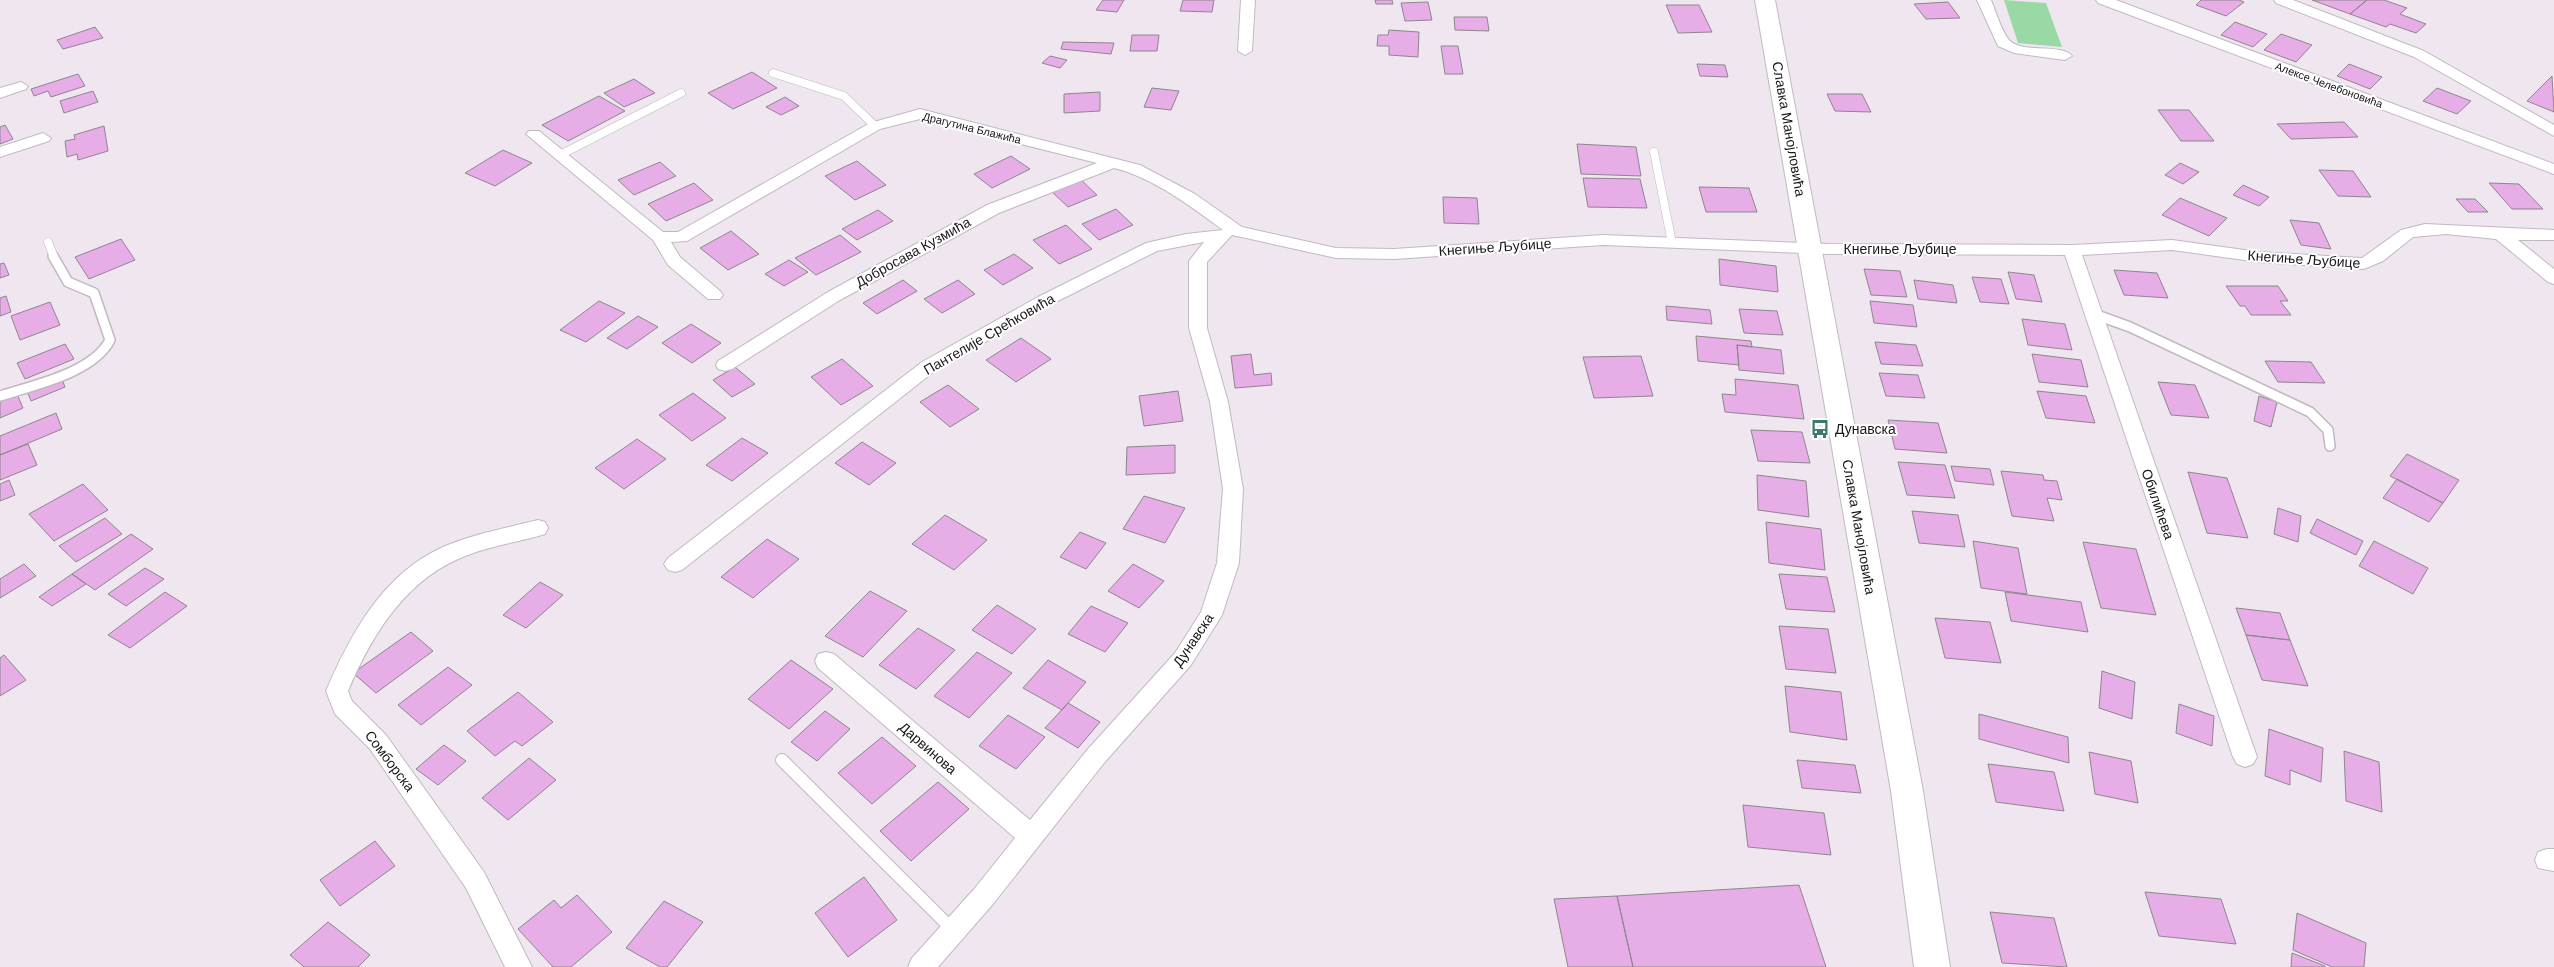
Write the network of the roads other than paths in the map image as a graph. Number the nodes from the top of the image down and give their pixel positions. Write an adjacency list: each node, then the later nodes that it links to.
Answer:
1 (1248, 0): 6 (street)
2 (1766, 0): 27 (main road, Славка Манојловића)
3 (1984, 0): 7 (street)
4 (2103, 0): 20 (street, Алексе Челебоновића)
5 (2281, 0): 13 (street)
6 (1245, 51)
7 (2065, 56)
8 (773, 73): 12 (lane)
9 (21, 86): 10 (street)
10 (0, 93)
11 (681, 93): 18 (lane)
12 (875, 126): 19 (street, Драгутина Блажића); 24 (street, Драгутина Блажића)
13 (2554, 131)
14 (534, 134): 18 (street)
15 (43, 138): 16 (street)
16 (0, 152)
17 (1654, 152): 26 (lane)
18 (560, 155): 24 (street)
19 (1112, 163): 21 (street, Драгутина Блажића); 32 (street, Добросава Кузмића)
20 (2554, 169)
21 (1229, 233): 26 (street, Кнегиње Љубице); 36 (street, Пантелије Срећковића); 40 (street, Дунавска)
22 (2501, 234): 23 (street, Кнегиње Љубице); 28 (street, Кнегиње Љубице); 29 (street)
23 (2554, 234)
24 (659, 237): 30 (street)
25 (48, 242): 33 (lane)
26 (1672, 243): 27 (street, Кнегиње Љубице)
27 (1811, 249): 28 (street, Кнегиње Љубице); 44 (main road, Славка Манојловића)
28 (2072, 250): 31 (street, Обилићева)
29 (2554, 278)
30 (714, 296)
31 (2094, 314): 34 (lane); 38 (street, Обилићева)
32 (725, 365)
33 (0, 396)
34 (2330, 446)
35 (538, 528): 42 (street, Сомборска)
36 (675, 564)
37 (826, 661): 40 (street, Дарвинова)
38 (2245, 758)
39 (782, 760): 41 (lane)
40 (1030, 836): 41 (street, Дунавска)
41 (953, 931): 43 (street, Дунавска)
42 (519, 967)
43 (921, 967)
44 (1932, 967)

